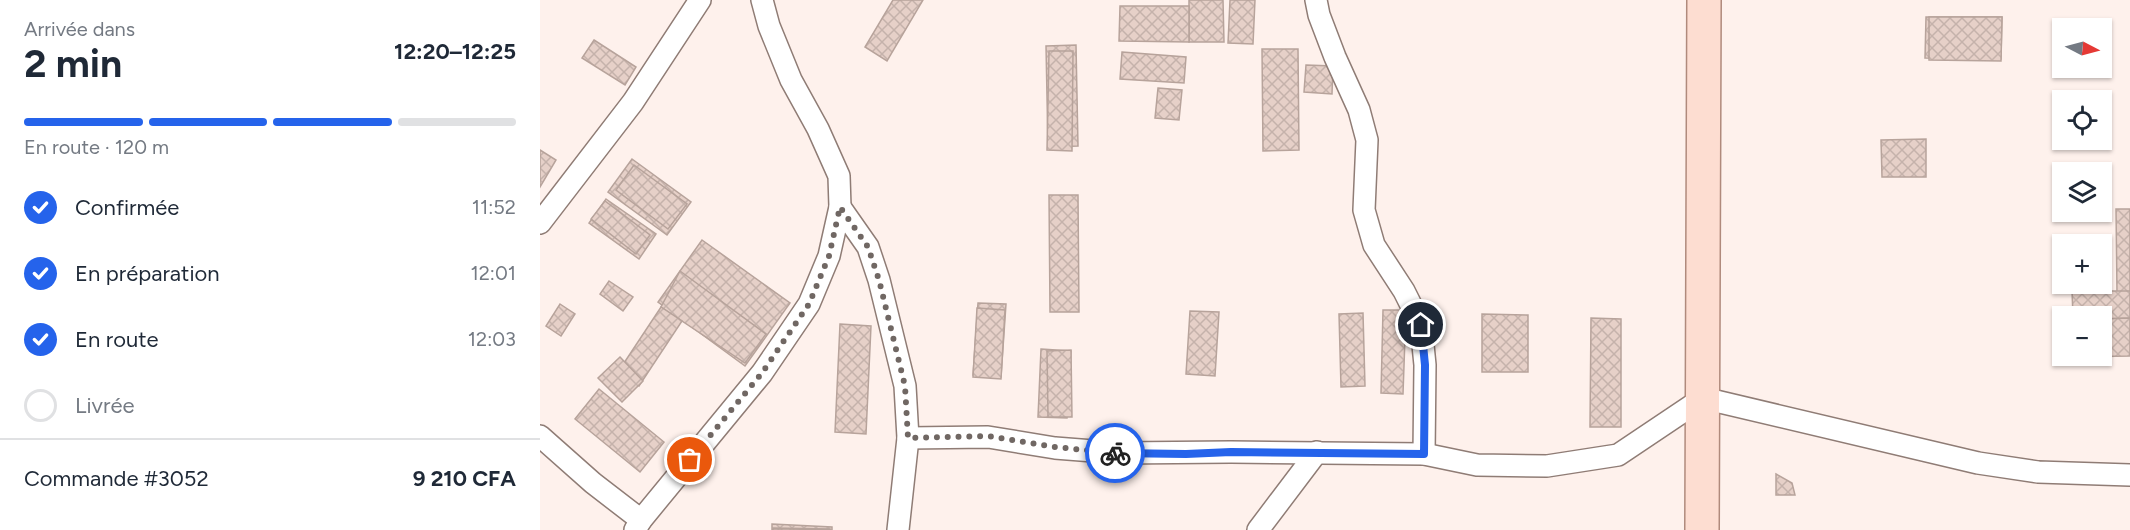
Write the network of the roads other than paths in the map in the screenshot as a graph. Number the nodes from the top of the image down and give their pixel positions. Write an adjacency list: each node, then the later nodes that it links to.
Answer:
1 (700, 0): 6 (street)
2 (762, 0): 5 (street)
3 (1316, 0): 11 (street)
4 (1704, 0): 7 (main road)
5 (840, 207): 9 (street); 13 (street)
6 (540, 223)
7 (1703, 398): 11 (street); 12 (street); 16 (main road)
8 (540, 436): 13 (street)
9 (908, 438): 10 (street); 14 (street)
10 (1317, 452): 11 (street); 15 (street)
11 (1424, 454)
12 (2130, 475)
13 (638, 525)
14 (898, 530)
15 (1257, 530)
16 (1702, 530)

